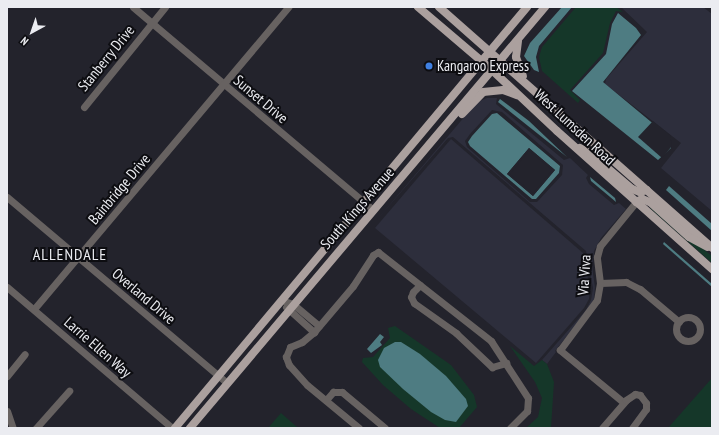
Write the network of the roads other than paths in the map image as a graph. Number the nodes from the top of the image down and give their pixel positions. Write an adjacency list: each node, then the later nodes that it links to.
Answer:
1 (133, 7): 8 (street, Sunset Drive)
2 (165, 7): 8 (street, Stanberry Drive)
3 (288, 7): 15 (street, Bainbridge Drive)
4 (418, 7): 12 (main road, West Lumsden Road)
5 (439, 7): 10 (main road, West Lumsden Road)
6 (528, 7): 10 (main road, South Kings Avenue)
7 (546, 7): 9 (main road, South Kings Avenue)
8 (151, 23): 15 (street, Sunset Drive); 17 (street, Stanberry Drive)
9 (519, 39): 11 (main road, South Kings Avenue); 14 (main road)
10 (491, 50): 11 (main road, West Lumsden Road); 12 (main road, South Kings Avenue)
11 (501, 60): 13 (main road, South Kings Avenue); 14 (main road, West Lumsden Road)
12 (482, 61): 13 (main road, West Lumsden Road); 22 (main road, South Kings Avenue)
13 (492, 70): 16 (main road, West Lumsden Road); 18 (main road, South Kings Avenue)
14 (526, 82): 20 (main road, West Lumsden Road)
15 (224, 85): 22 (street, Sunset Drive); 26 (street, Bainbridge Drive)
16 (523, 98): 18 (main road); 19 (main road, West Lumsden Road)
17 (84, 107)
18 (438, 134): 24 (main road, South Kings Avenue)
19 (572, 144): 20 (main road); 23 (main road, West Lumsden Road)
20 (647, 190): 25 (main road, West Lumsden Road)
21 (7, 197): 26 (street, Overland Drive)
22 (363, 202): 24 (street, Sunset Drive); 31 (main road, South Kings Avenue)
23 (636, 202): 25 (main road); 27 (main road, West Lumsden Road); 28 (street, Via Viva)
24 (373, 210): 32 (main road, South Kings Avenue)
25 (712, 248)
26 (78, 257): 33 (street, Bainbridge Drive); 40 (street, Overland Drive)
27 (712, 268)
28 (600, 283): 34 (street); 44 (street, Via Viva)
29 (420, 285): 35 (street); 38 (street); 38 (street)
30 (7, 287): 33 (street, Larrie Ellen Way)
31 (281, 300): 32 (street); 40 (main road, South Kings Avenue)
32 (291, 307): 35 (street); 36 (street); 41 (main road, South Kings Avenue)
33 (34, 309): 48 (street, Larrie Ellen Way)
34 (679, 322)
35 (319, 326): 36 (street)
36 (314, 332): 43 (street)
37 (25, 354): 39 (street)
38 (506, 363): 53 (street)
39 (7, 376)
40 (219, 376): 41 (street, Overland Drive); 49 (main road, South Kings Avenue)
41 (227, 384): 50 (main road, South Kings Avenue)
42 (69, 391): 47 (street)
43 (326, 400): 51 (street); 52 (street)
44 (623, 402): 54 (street); 55 (street)
45 (7, 412): 46 (street)
46 (13, 428)
47 (36, 428)
48 (172, 428)
49 (175, 428)
50 (190, 428)
51 (359, 428)
52 (385, 428)
53 (510, 428)
54 (602, 428)
55 (632, 428)

